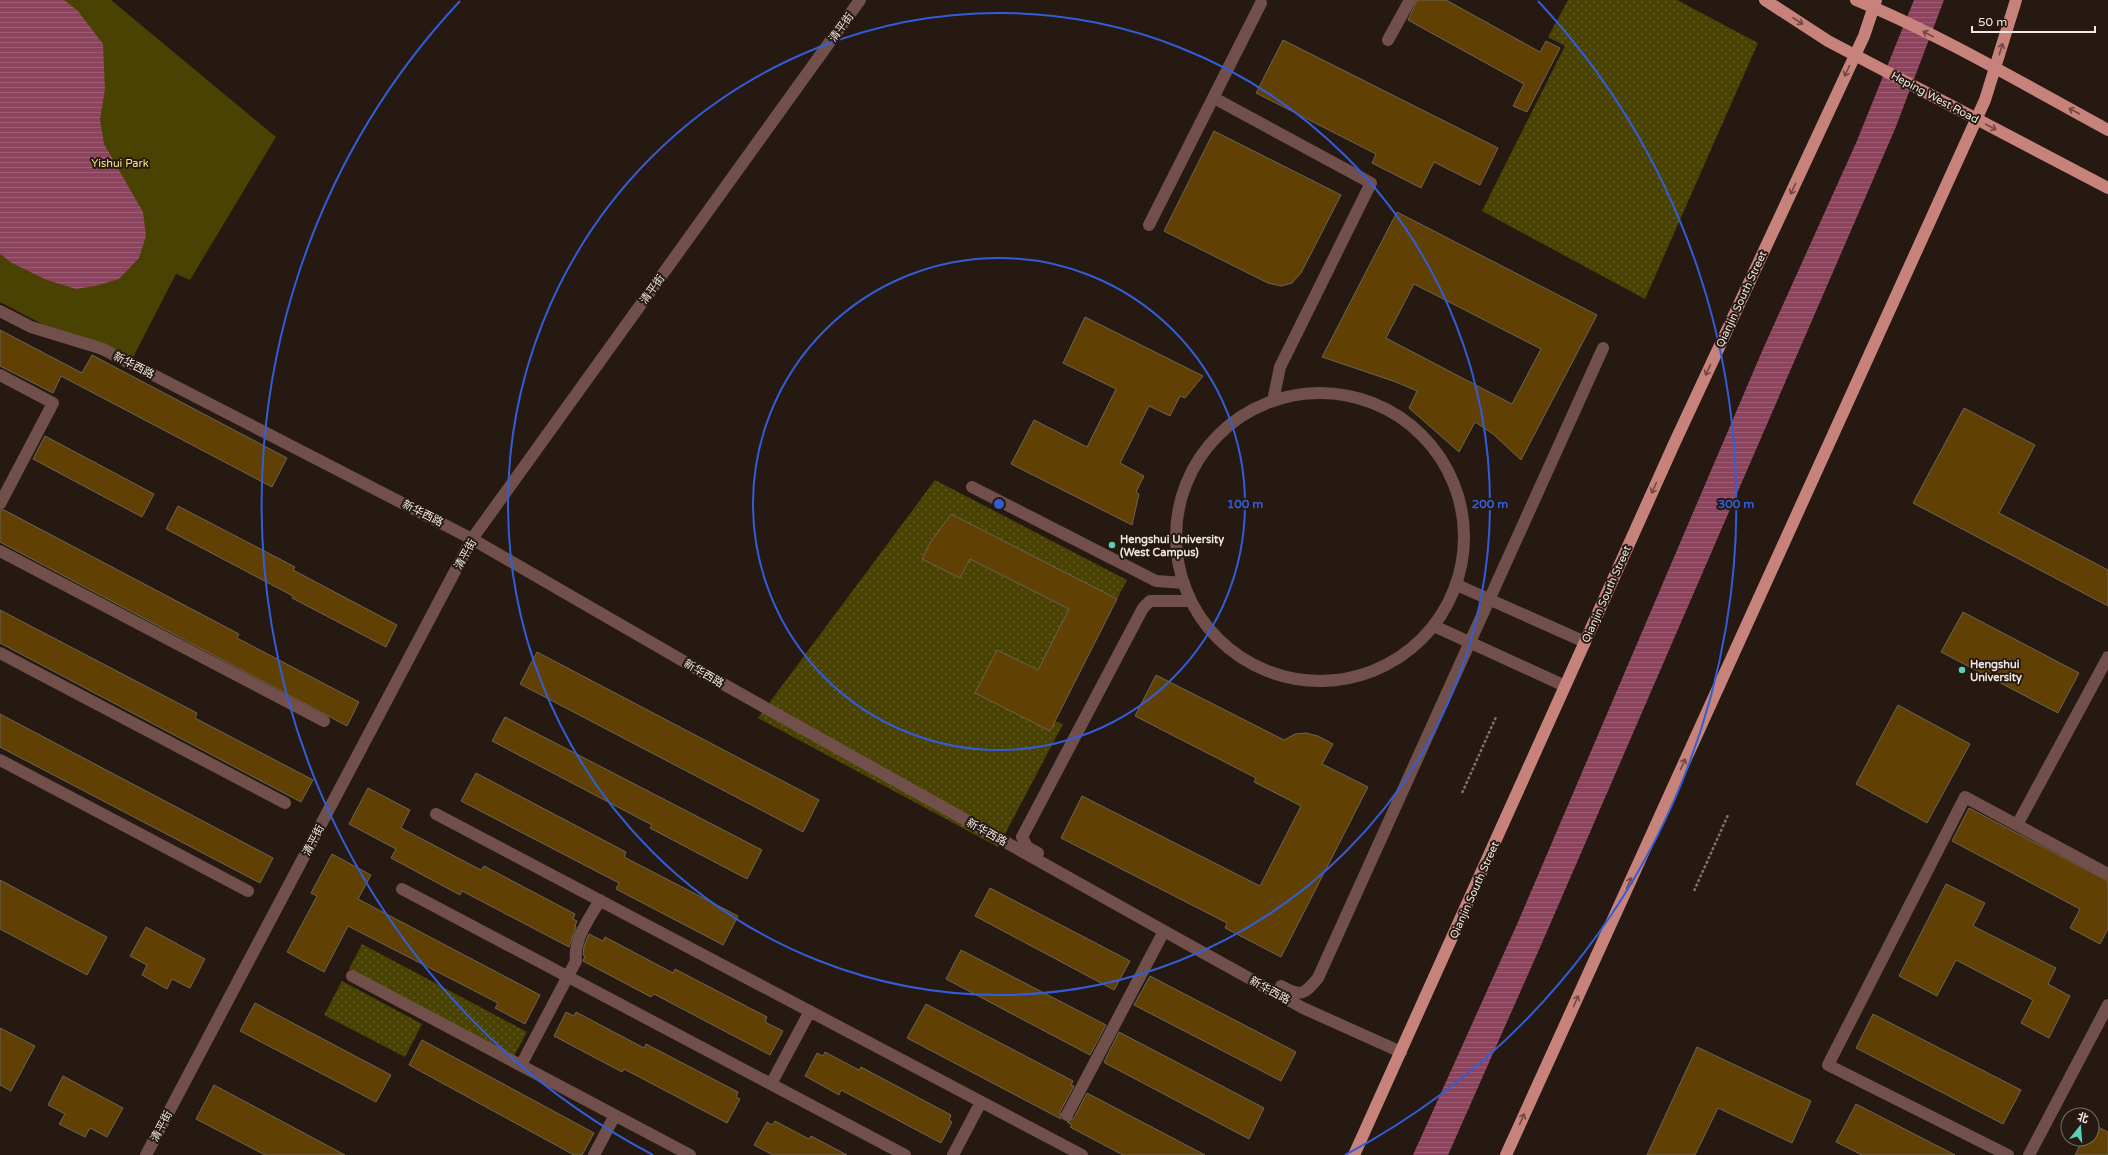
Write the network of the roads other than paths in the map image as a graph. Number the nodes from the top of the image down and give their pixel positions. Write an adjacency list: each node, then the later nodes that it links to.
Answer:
1 (860, 0): 22 (street, 清平街)
2 (1410, 0): 8 (street)
3 (1765, 0): 9 (main road, Heping West Road, one-way to 9)
4 (1856, 0): 7 (main road)
5 (2016, 0): 10 (main road, one-way to 5)
6 (1261, 3): 11 (street)
7 (1875, 4): 9 (main road, Qianjin South Street); 10 (main road, one-way to 7)
8 (1388, 40)
9 (1855, 55): 12 (main road, Heping West Road); 29 (main road, Qianjin South Street, one-way to 29)
10 (1995, 68): 12 (main road); 13 (main road, one-way to 10)
11 (1214, 98): 15 (street); 19 (street)
12 (1976, 119): 14 (main road, Heping West Road, one-way to 14); 61 (main road, one-way to 12)
13 (2108, 130)
14 (2108, 188)
15 (1149, 226)
16 (0, 311): 22 (street, 新华西路)
17 (1603, 348): 26 (street)
18 (0, 375): 21 (street)
19 (1273, 401): 24 (street); 25 (street)
20 (972, 487): 24 (street)
21 (0, 503)
22 (472, 539): 43 (street, 新华西路); 54 (street, 清平街)
23 (0, 551): 34 (street)
24 (1184, 583): 27 (street)
25 (1457, 585): 26 (street); 28 (street)
26 (1489, 600): 29 (street); 30 (street)
27 (1191, 601): 28 (street); 30 (street)
28 (1434, 626): 30 (street)
29 (1584, 642): 33 (main road, Qianjin South Street)
30 (1470, 643): 33 (street)
31 (0, 653): 36 (street)
32 (2108, 657): 38 (street)
33 (1565, 686): 48 (main road, Qianjin South Street)
34 (324, 721)
35 (0, 760): 41 (street)
36 (285, 803)
37 (436, 814): 42 (street)
38 (2017, 825): 39 (street); 62 (street)
39 (2108, 874)
40 (402, 889): 45 (street)
41 (248, 890)
42 (600, 900): 45 (street); 47 (street)
43 (1164, 931): 48 (street, 新华西路); 53 (street)
44 (352, 976): 49 (street)
45 (568, 976): 49 (street); 50 (street)
46 (2108, 1006): 63 (street)
47 (810, 1011): 50 (street); 51 (street)
48 (1401, 1052): 60 (main road, Qianjin South Street)
49 (521, 1065): 52 (street)
50 (771, 1084): 57 (street)
51 (981, 1102): 58 (street); 59 (street)
52 (615, 1115): 55 (street); 56 (street)
53 (1067, 1115)
54 (146, 1155)
55 (594, 1155)
56 (690, 1155)
57 (905, 1155)
58 (953, 1155)
59 (1082, 1155)
60 (1354, 1155)
61 (1506, 1155)
62 (2008, 1155)
63 (2028, 1155)

